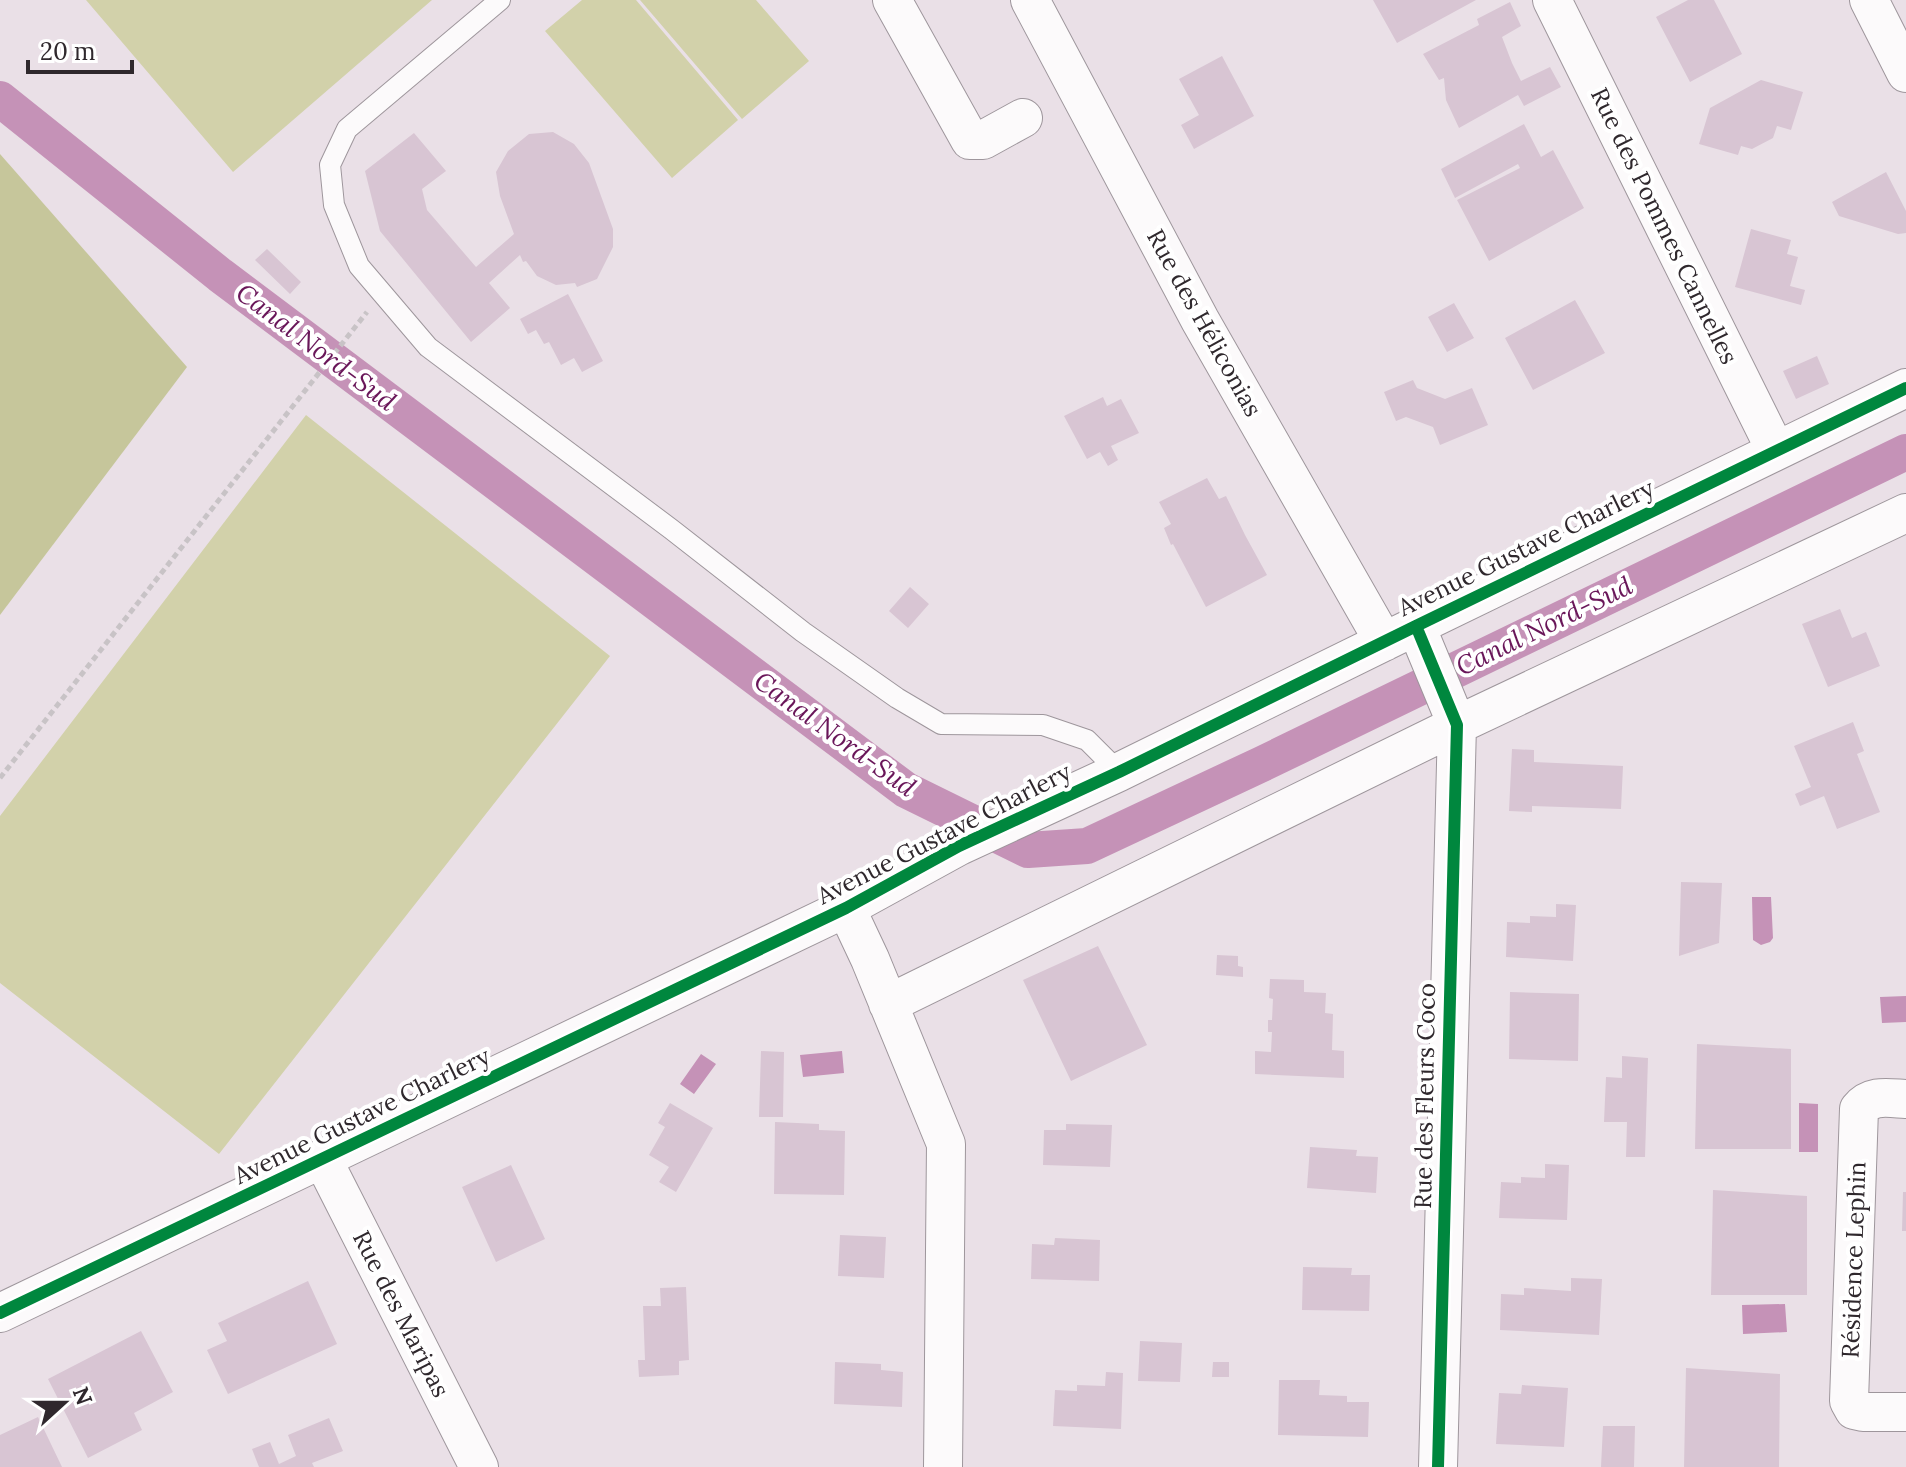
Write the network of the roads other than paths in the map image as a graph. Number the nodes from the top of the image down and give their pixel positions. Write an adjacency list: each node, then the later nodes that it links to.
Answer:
1 (500, 0): 13 (lane)
2 (892, 0): 7 (street)
3 (1030, 0): 11 (street, Rue des Héliconias)
4 (1552, 0): 9 (street, Rue des Pommes Cannelles)
5 (1869, 0): 6 (street)
6 (1906, 73)
7 (1023, 118)
8 (1906, 388): 9 (street, Avenue Gustave Charlery)
9 (1776, 451): 11 (street, Avenue Gustave Charlery)
10 (1906, 513): 12 (street)
11 (1407, 636): 12 (street, Rue des Héliconias); 13 (street, Avenue Gustave Charlery)
12 (1454, 718): 15 (street); 22 (street, Rue des Fleurs Coco)
13 (1119, 772): 14 (street, Avenue Gustave Charlery)
14 (857, 931): 15 (street); 17 (street, Avenue Gustave Charlery)
15 (888, 1004): 21 (street)
16 (1906, 1099): 19 (street, Résidence Lephin)
17 (323, 1160): 18 (street, Avenue Gustave Charlery); 20 (street, Rue des Maripas)
18 (0, 1313)
19 (1906, 1412)
20 (479, 1467)
21 (943, 1467)
22 (1438, 1467)

